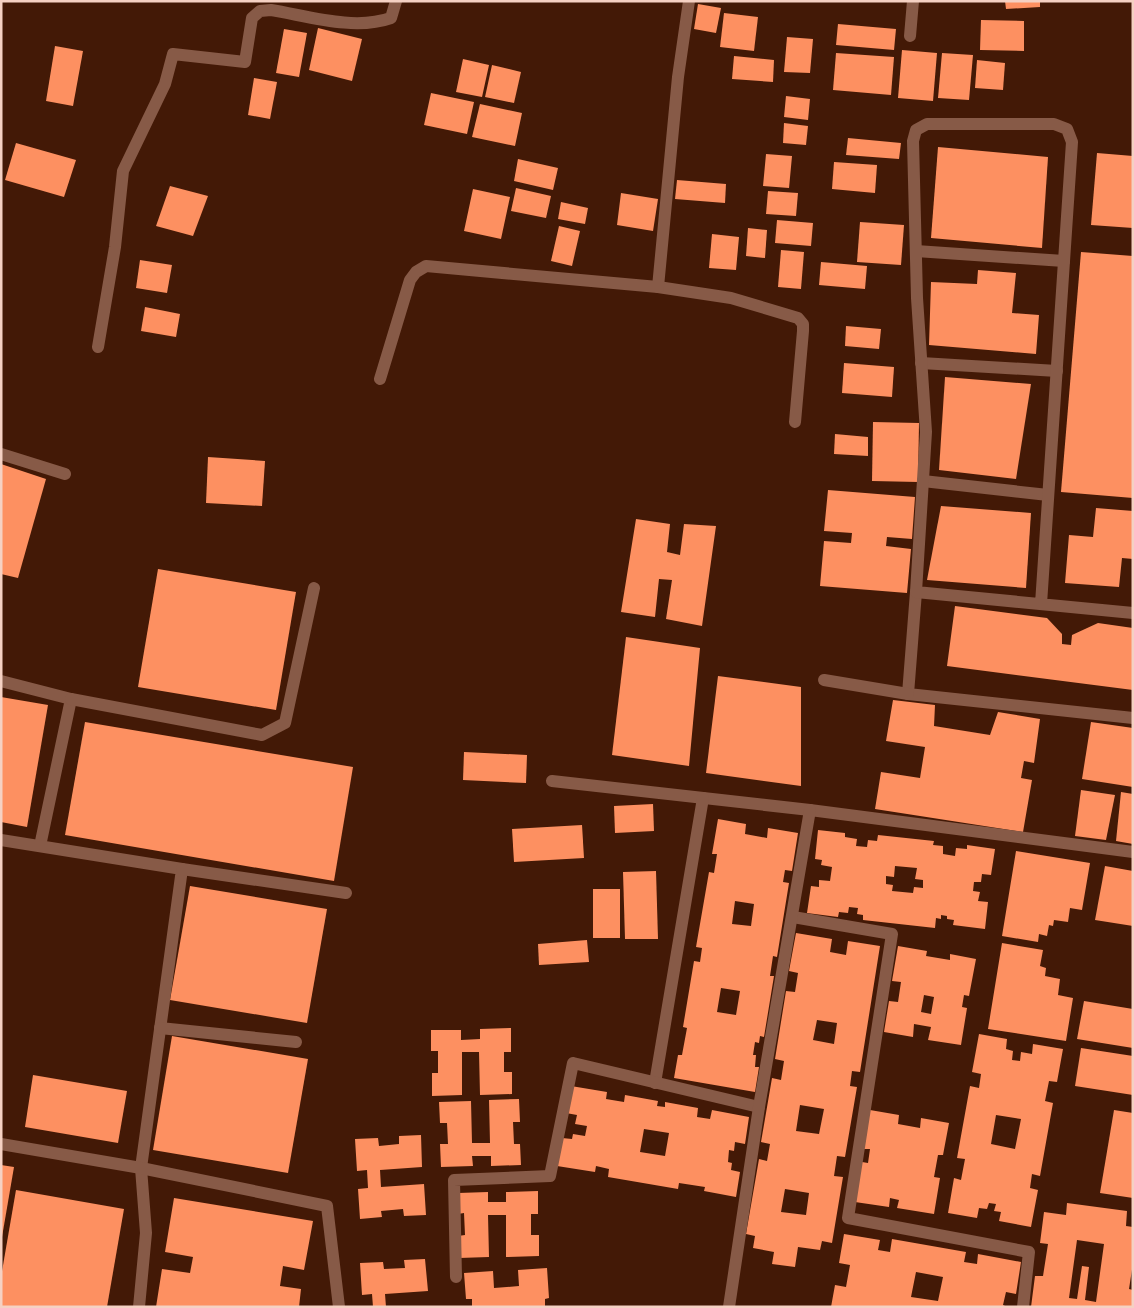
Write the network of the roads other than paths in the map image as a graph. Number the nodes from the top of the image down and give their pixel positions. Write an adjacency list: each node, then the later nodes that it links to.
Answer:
1 (396, 1): 8 (street)
2 (689, 1): 7 (street)
3 (913, 1): 4 (street)
4 (910, 36)
5 (916, 251): 6 (street); 6 (street); 9 (street)
6 (1064, 261): 10 (street)
7 (658, 287): 11 (street); 12 (street)
8 (98, 347)
9 (922, 363): 10 (street); 15 (street)
10 (1057, 370): 16 (street)
11 (380, 379)
12 (795, 422)
13 (1, 454): 14 (street)
14 (65, 474)
15 (923, 482): 16 (street); 18 (street)
16 (1048, 495): 19 (street)
17 (314, 588): 24 (street)
18 (916, 592): 19 (street); 23 (street)
19 (1041, 604): 20 (street)
20 (1133, 613)
21 (824, 680): 23 (street)
22 (1, 681): 24 (street)
23 (908, 694): 25 (street)
24 (71, 699): 30 (street)
25 (1133, 718)
26 (552, 781): 27 (street)
27 (703, 798): 28 (street); 37 (street)
28 (810, 810): 31 (street); 34 (street)
29 (1, 840): 30 (street)
30 (40, 846): 32 (street)
31 (1133, 852)
32 (182, 869): 33 (street); 35 (street)
33 (346, 893)
34 (793, 917): 38 (street); 45 (street)
35 (160, 1028): 36 (street); 40 (street)
36 (296, 1042)
37 (656, 1083): 38 (street); 41 (street)
38 (759, 1107): 44 (street)
39 (1, 1144): 40 (street)
40 (140, 1168): 42 (street); 43 (street)
41 (456, 1277)
42 (139, 1307)
43 (339, 1307)
44 (728, 1307)
45 (1023, 1307)

